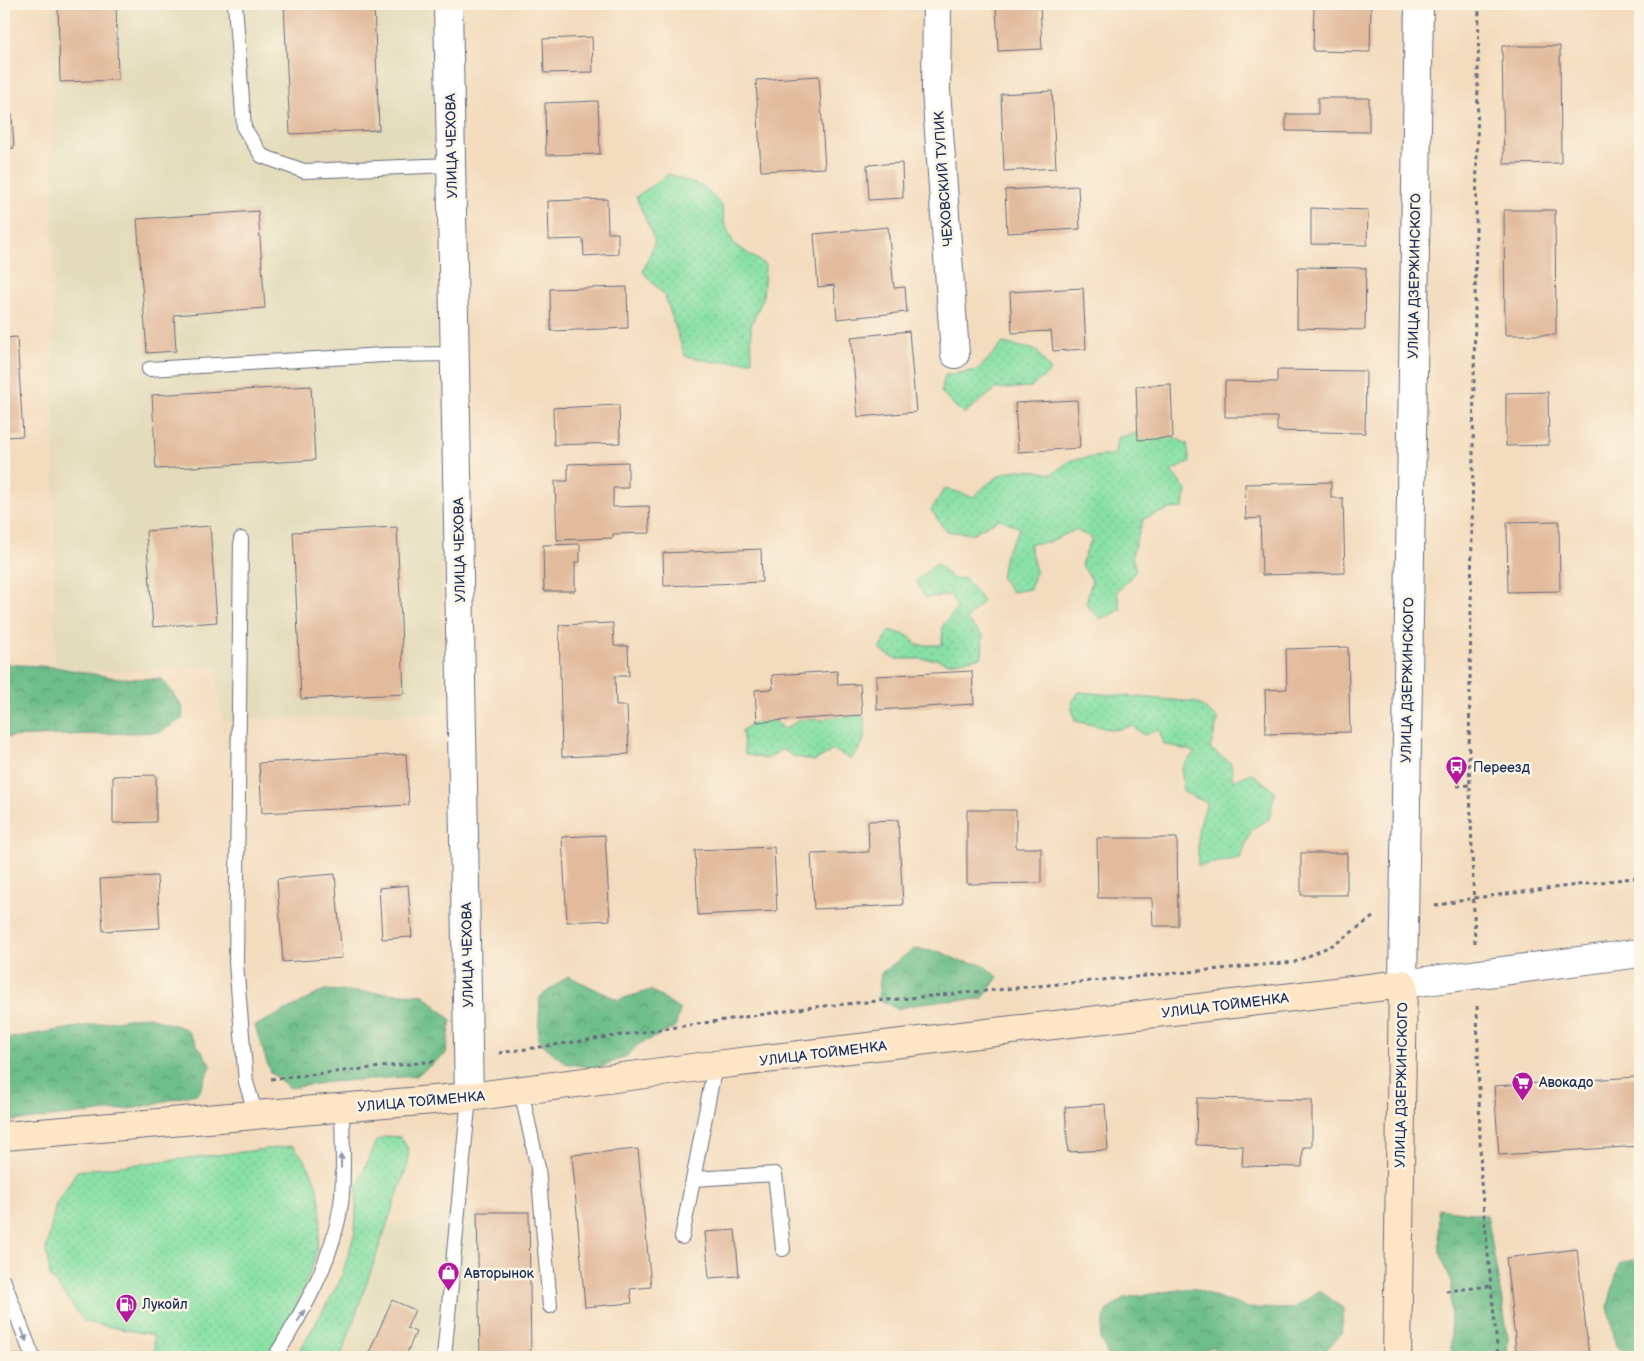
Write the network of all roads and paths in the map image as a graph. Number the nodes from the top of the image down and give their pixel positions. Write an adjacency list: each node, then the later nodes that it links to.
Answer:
1 (235, 4): 6 (lane)
2 (448, 4): 6 (street, УЛИЦА ЧЕХОВА)
3 (936, 4): 8 (street, ЧЕХОВСКИЙ ТУПИК)
4 (1418, 4): 15 (street, УЛИЦА ДЗЕРЖИНСКОГО)
5 (1479, 4): 11 (path)
6 (451, 165): 7 (street, УЛИЦА ЧЕХОВА)
7 (455, 354): 9 (lane); 19 (street, УЛИЦА ЧЕХОВА)
8 (954, 354)
9 (149, 369)
10 (241, 539): 21 (lane)
11 (1470, 785): 12 (path); 14 (path)
12 (1457, 786)
13 (1640, 878): 14 (path)
14 (1474, 898): 15 (path); 17 (path)
15 (1404, 913): 18 (street, УЛИЦА ДЗЕРЖИНСКОГО); 19 (path)
16 (1640, 953): 17 (street, УЛИЦА ТОЙМЕНКА)
17 (1476, 973): 18 (street, УЛИЦА ТОЙМЕНКА); 31 (path)
18 (1403, 984): 20 (street, УЛИЦА ТОЙМЕНКА); 37 (street, УЛИЦА ДЗЕРЖИНСКОГО)
19 (469, 1058): 21 (path); 23 (street, УЛИЦА ЧЕХОВА)
20 (715, 1065): 22 (street, УЛИЦА ТОЙМЕНКА); 27 (lane)
21 (246, 1082): 25 (lane)
22 (521, 1090): 23 (street, УЛИЦА ТОЙМЕНКА); 33 (lane)
23 (469, 1097): 24 (street, УЛИЦА ТОЙМЕНКА); 36 (lane)
24 (342, 1108): 25 (street, УЛИЦА ТОЙМЕНКА); 35 (lane, one-way to 24)
25 (256, 1115): 26 (street, УЛИЦА ТОЙМЕНКА)
26 (4, 1136)
27 (694, 1178): 28 (lane); 29 (lane)
28 (682, 1237)
29 (783, 1249)
30 (4, 1282): 34 (lane, one-way to 34)
31 (1491, 1286): 32 (path); 38 (path)
32 (1446, 1291)
33 (550, 1306)
34 (32, 1355)
35 (275, 1357)
36 (444, 1357)
37 (1397, 1357)
38 (1498, 1357)

